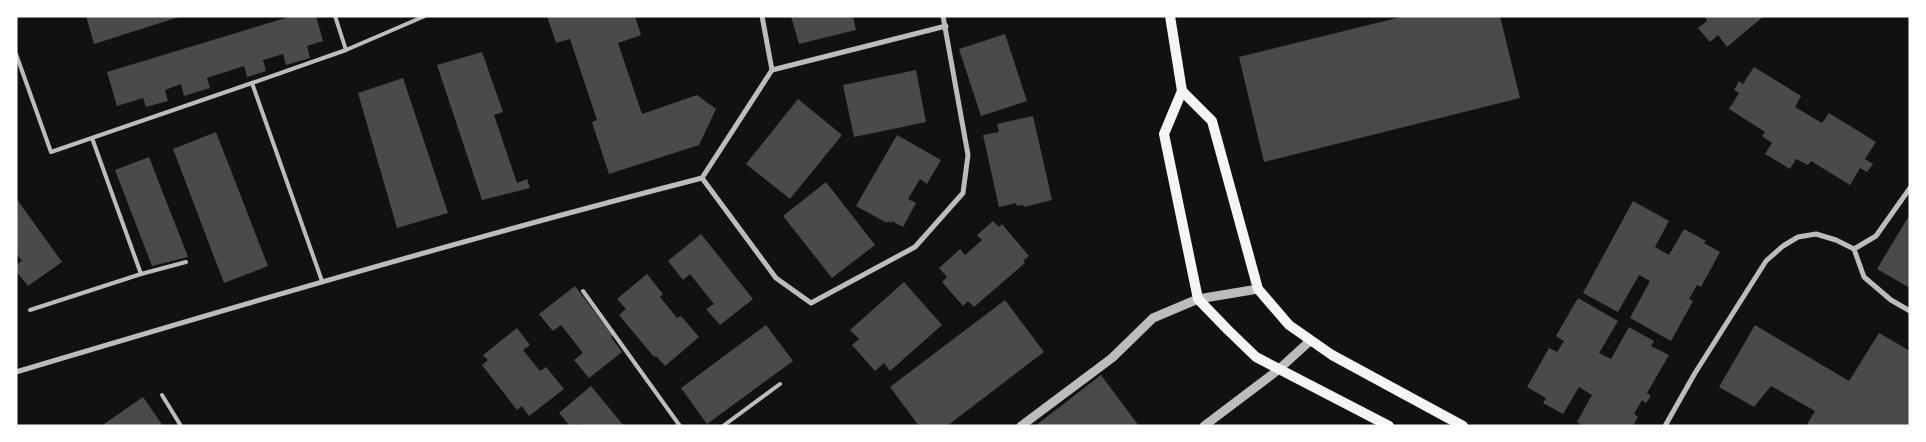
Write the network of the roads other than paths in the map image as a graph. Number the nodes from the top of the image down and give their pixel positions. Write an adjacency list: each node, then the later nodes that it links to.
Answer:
1 (335, 16): 7 (lane)
2 (425, 16): 7 (lane)
3 (762, 16): 9 (street)
4 (944, 16): 6 (street)
5 (1170, 16): 11 (main road)
6 (946, 26): 9 (street); 13 (street)
7 (346, 50): 10 (lane)
8 (16, 54): 12 (lane)
9 (772, 70): 13 (street)
10 (252, 83): 12 (lane); 18 (lane)
11 (1182, 91): 19 (main road); 21 (main road)
12 (92, 138): 17 (lane)
13 (702, 178): 18 (street)
14 (1910, 188): 15 (street)
15 (1854, 249): 23 (street); 36 (street)
16 (186, 262): 17 (lane)
17 (141, 274): 22 (lane)
18 (322, 281): 26 (street)
19 (1258, 289): 21 (street); 24 (main road)
20 (583, 291): 30 (lane)
21 (1198, 299): 25 (main road); 32 (street)
22 (30, 310)
23 (1910, 311)
24 (1311, 340): 25 (street); 35 (main road)
25 (1278, 370): 33 (street); 34 (main road)
26 (16, 372)
27 (780, 384): 31 (lane)
28 (162, 395): 29 (lane)
29 (181, 426)
30 (680, 426)
31 (723, 426)
32 (1021, 426)
33 (1204, 426)
34 (1389, 426)
35 (1463, 426)
36 (1665, 426)

